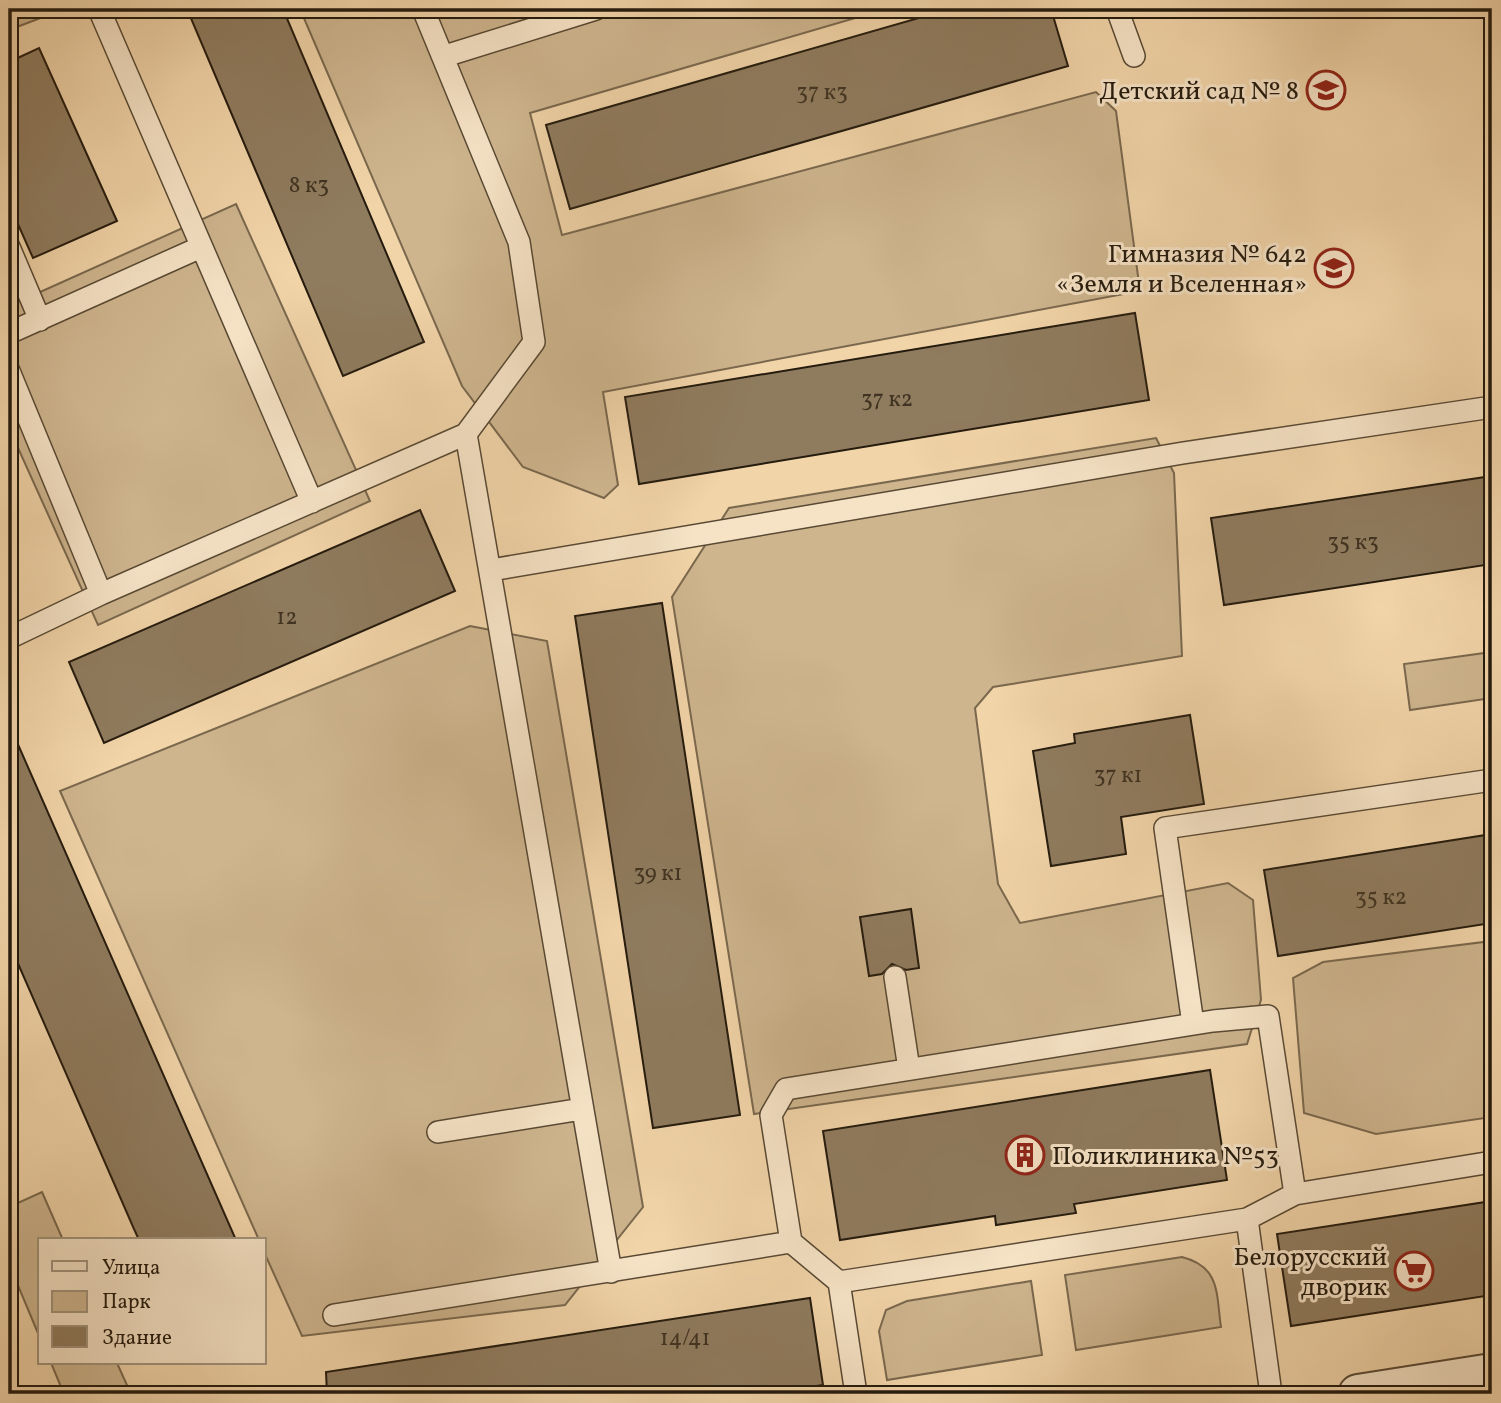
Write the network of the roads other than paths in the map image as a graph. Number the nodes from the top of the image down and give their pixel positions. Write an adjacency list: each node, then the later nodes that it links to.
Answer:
1 (99, 9): 8 (lane)
2 (423, 9): 6 (lane)
3 (596, 9): 6 (lane)
4 (1117, 9): 5 (lane)
5 (1134, 56)
6 (444, 57): 13 (lane)
7 (9, 247): 9 (lane)
8 (201, 247): 9 (lane); 14 (lane)
9 (40, 320): 10 (lane)
10 (9, 333)
11 (9, 371): 16 (lane)
12 (1492, 407): 15 (lane)
13 (466, 434): 14 (lane); 15 (lane)
14 (312, 502): 16 (lane)
15 (491, 570): 22 (lane)
16 (101, 594): 17 (lane)
17 (9, 638)
18 (1492, 780): 20 (lane)
19 (895, 977): 21 (lane)
20 (1193, 1024): 21 (lane); 25 (lane)
21 (909, 1069): 27 (lane)
22 (582, 1109): 23 (lane); 28 (lane)
23 (438, 1132)
24 (1492, 1162): 25 (lane)
25 (1294, 1194): 26 (lane)
26 (1247, 1219): 29 (lane); 33 (lane)
27 (791, 1242): 28 (lane); 29 (lane)
28 (611, 1272): 30 (lane)
29 (839, 1282): 32 (lane)
30 (334, 1315)
31 (1492, 1373): 34 (street)
32 (856, 1394)
33 (1271, 1394)
34 (1357, 1394)

